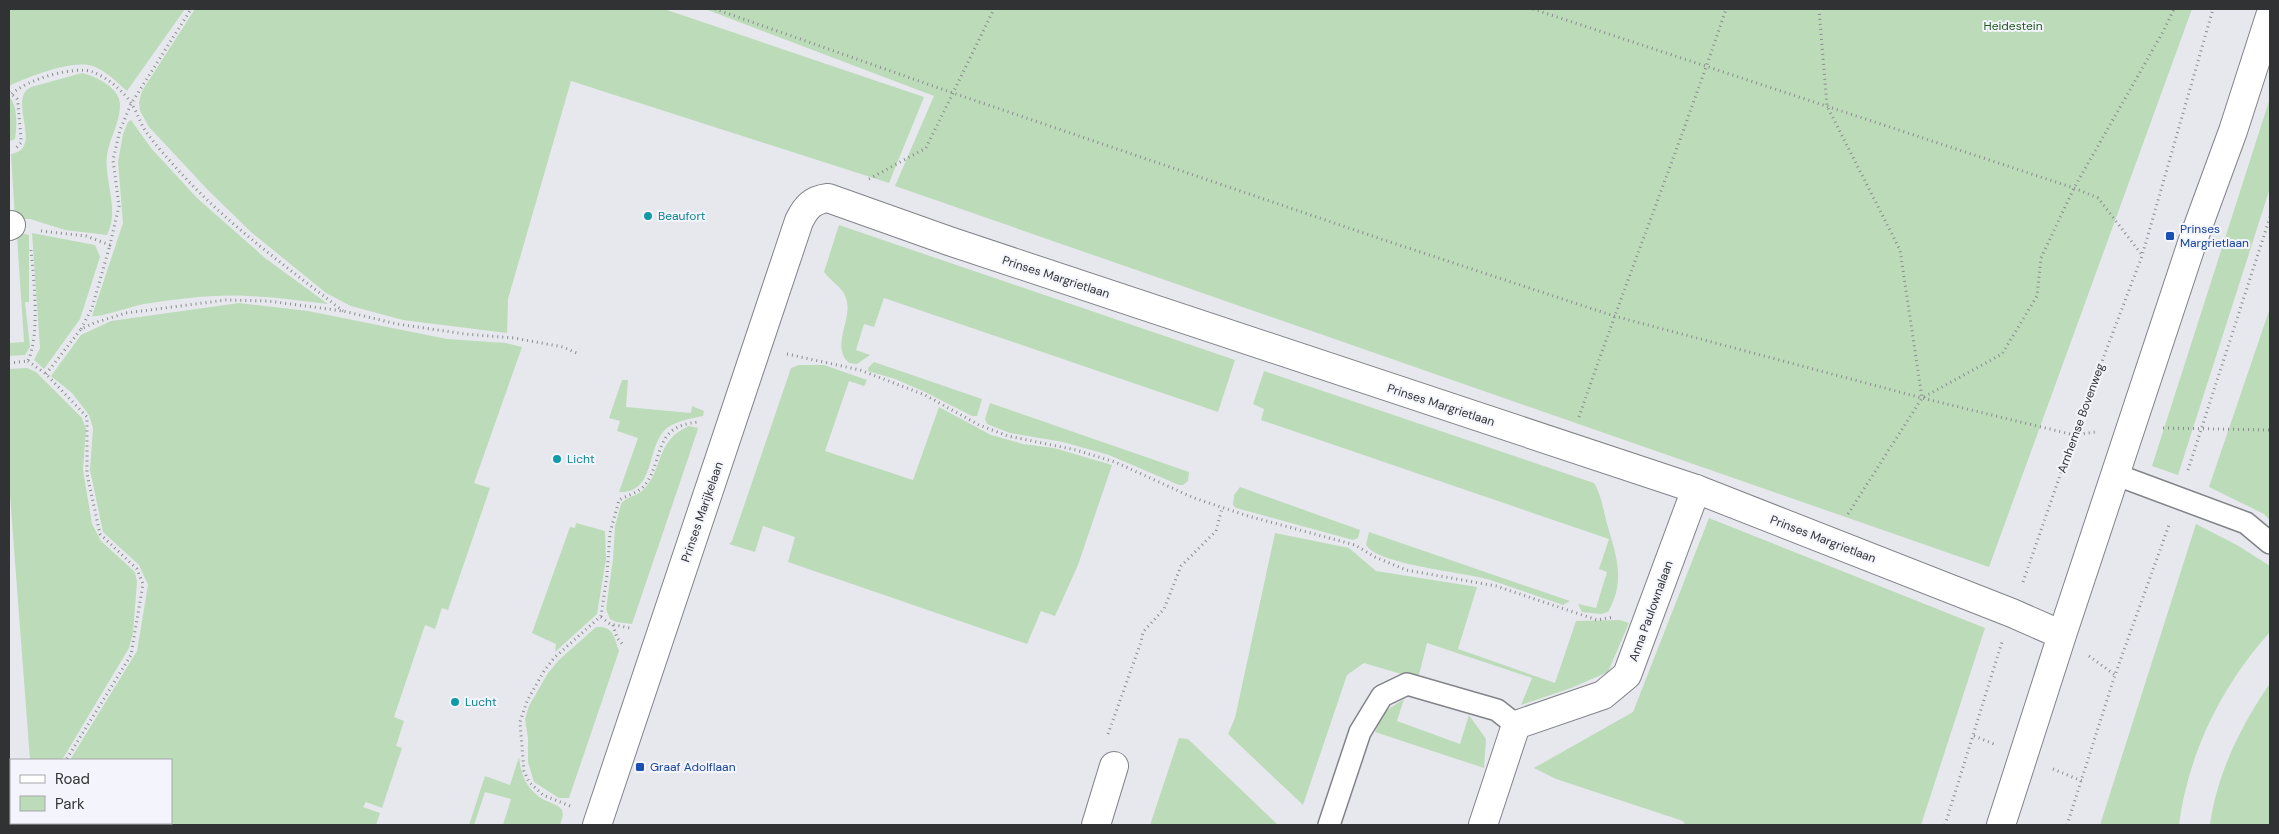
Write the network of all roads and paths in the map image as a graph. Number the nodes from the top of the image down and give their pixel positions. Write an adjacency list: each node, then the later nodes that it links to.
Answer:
1 (191, 9): 13 (path)
2 (715, 9): 12 (path)
3 (994, 9): 12 (path)
4 (1533, 9): 10 (path)
5 (1726, 9): 10 (path)
6 (1819, 9): 14 (path)
7 (2174, 9): 16 (path)
8 (2212, 9): 20 (path, Arnhemse Bovenweg)
9 (2270, 16): 31 (street)
10 (1707, 68): 14 (path); 22 (path)
11 (11, 93): 13 (path); 15 (path)
12 (953, 93): 17 (path); 22 (path)
13 (131, 104): 19 (path); 21 (path)
14 (1827, 106): 16 (path); 29 (path)
15 (15, 149)
16 (2074, 188): 20 (path); 29 (path)
17 (821, 200): 24 (street, Prinses Marijkelaan); 34 (street, Prinses Margrietlaan)
18 (16, 227): 19 (path); 26 (path)
19 (110, 245): 23 (path)
20 (2142, 256): 33 (path, Arnhemse Bovenweg)
21 (343, 311): 23 (path); 25 (path)
22 (1614, 316): 29 (path); 34 (path)
23 (81, 329): 28 (path)
24 (758, 347): 37 (path); 47 (street, Prinses Marijkelaan)
25 (579, 354)
26 (28, 362): 27 (path); 28 (path)
27 (9, 363)
28 (46, 374): 44 (path)
29 (1922, 398): 33 (path); 38 (path)
30 (705, 421): 46 (path)
31 (2132, 427): 32 (path); 33 (path); 35 (street)
32 (2270, 430)
33 (2074, 435): 40 (path, Arnhemse Bovenweg)
34 (1569, 447): 36 (street, Prinses Margrietlaan)
35 (2116, 475): 39 (lane); 42 (street)
36 (1696, 490): 38 (street, Prinses Margrietlaan); 41 (street, Anna Paulownalaan)
37 (1222, 508): 41 (path); 45 (path)
38 (1830, 542): 40 (street, Prinses Margrietlaan)
39 (2270, 543)
40 (2012, 613): 42 (street, Prinses Margrietlaan); 51 (path, Arnhemse Bovenweg)
41 (1646, 622): 43 (street, Anna Paulownalaan)
42 (2062, 635): 52 (street)
43 (1516, 725): 49 (lane); 50 (street)
44 (67, 759)
45 (1114, 766): 48 (street)
46 (568, 816)
47 (597, 825)
48 (1096, 825)
49 (1329, 825)
50 (1483, 825)
51 (1945, 825)
52 (2001, 825)

